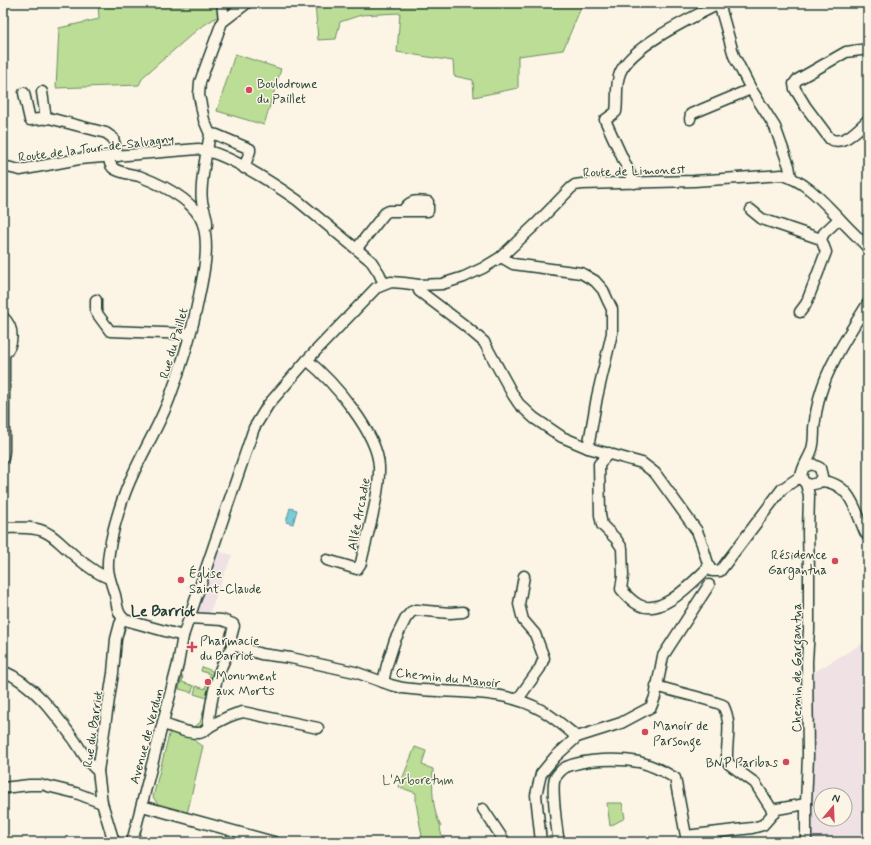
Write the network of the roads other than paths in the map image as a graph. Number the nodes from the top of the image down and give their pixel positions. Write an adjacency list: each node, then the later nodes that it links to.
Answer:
1 (222, 3): 5 (street)
2 (247, 3): 4 (street)
3 (716, 4): 7 (street); 19 (street)
4 (235, 7): 5 (street)
5 (224, 20): 13 (street)
6 (868, 49): 12 (street)
7 (751, 89): 11 (street); 18 (street)
8 (42, 92): 10 (street)
9 (24, 93): 10 (street)
10 (46, 119): 15 (street)
11 (690, 119)
12 (868, 120)
13 (210, 134): 14 (street); 17 (street)
14 (206, 152): 15 (street, Route de la Tour-de-Salvagny); 17 (street, Route de la Tour-de-Salvagny); 23 (street)
15 (114, 157): 16 (street, Route de la Tour-de-Salvagny); 23 (street, Rue du Paillet)
16 (3, 166)
17 (244, 168): 25 (street, Route de la Tour-de-Salvagny)
18 (791, 177): 19 (street, Route de Limonest); 22 (street, Route de Limonest)
19 (634, 183): 27 (street, Route de Limonest)
20 (751, 210): 24 (street)
21 (403, 211): 25 (street)
22 (839, 219): 24 (street); 26 (street, Route de Limonest)
23 (204, 232): 34 (street, Rue du Paillet)
24 (821, 239): 32 (street)
25 (357, 248): 28 (street, Route de la Tour-de-Salvagny)
26 (868, 248)
27 (501, 257): 29 (street, Route de Limonest); 37 (street)
28 (384, 284): 29 (street, Route de Limonest); 36 (street, Avenue de Verdun)
29 (419, 285): 37 (street)
30 (96, 300): 34 (street)
31 (868, 303): 38 (street)
32 (800, 312)
33 (3, 318): 35 (street)
34 (190, 334): 49 (street, Rue du Paillet)
35 (4, 355): 40 (street)
36 (307, 360): 46 (street, Allée Arcadie); 53 (street, Avenue de Verdun)
37 (588, 448): 39 (street)
38 (812, 449): 41 (street); 42 (street)
39 (609, 453): 47 (street); 47 (street)
40 (3, 458)
41 (820, 468): 42 (street); 42 (street); 43 (street)
42 (808, 479): 43 (street); 47 (street); 67 (street, Chemin de Gargantua)
43 (856, 513): 45 (street)
44 (3, 528): 49 (street)
45 (868, 536)
46 (327, 560)
47 (713, 569)
48 (524, 576): 59 (street)
49 (110, 578): 52 (street, Rue du Paillet)
50 (709, 585): 58 (street)
51 (464, 612): 57 (street)
52 (123, 618): 54 (street); 64 (street, Rue du Barriot)
53 (189, 618): 54 (street, Avenue de Verdun); 55 (street)
54 (183, 636): 60 (street, Avenue de Verdun)
55 (235, 646): 57 (street, Chemin du Manoir); 61 (street)
56 (3, 670): 64 (street)
57 (383, 682): 59 (street, Chemin du Manoir)
58 (656, 686): 63 (street); 70 (street)
59 (518, 699): 63 (street, Chemin du Manoir)
60 (163, 724): 61 (street); 68 (street, Avenue de Verdun)
61 (208, 728): 62 (street)
62 (318, 728)
63 (577, 737): 75 (street)
64 (98, 771): 66 (street, Rue du Barriot)
65 (3, 788): 66 (street)
66 (102, 803): 71 (street, Rue du Barriot)
67 (806, 804): 70 (street); 77 (street, Chemin de Gargantua)
68 (142, 806): 72 (street, Avenue de Verdun); 73 (street)
69 (484, 809): 74 (street)
70 (774, 813): 76 (street)
71 (114, 842)
72 (132, 842)
73 (274, 842)
74 (505, 842)
75 (541, 842)
76 (559, 842)
77 (806, 842)

